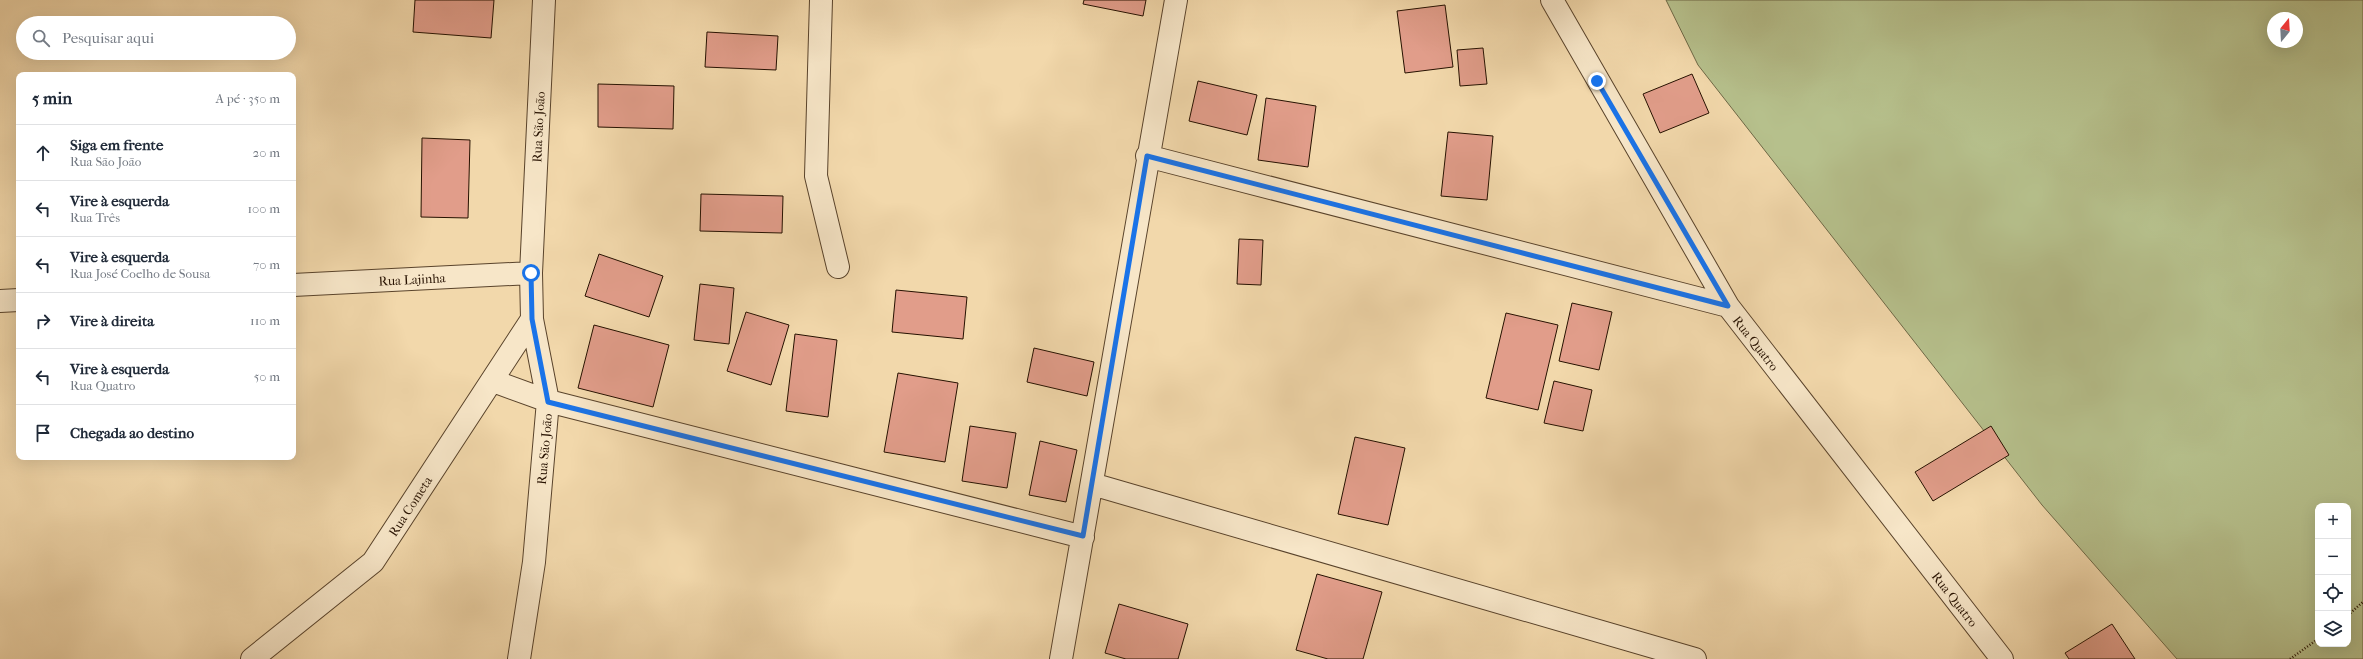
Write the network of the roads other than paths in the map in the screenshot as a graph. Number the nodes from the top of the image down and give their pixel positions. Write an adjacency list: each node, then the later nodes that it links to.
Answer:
1 (544, 0): 7 (street, Rua São João)
2 (821, 0): 6 (street)
3 (1176, 0): 5 (street)
4 (1552, 0): 11 (street, Rua Quatro)
5 (1147, 156): 11 (street); 15 (street)
6 (838, 267)
7 (531, 273): 8 (street, Rua Lajinha); 12 (street, Rua São João)
8 (296, 285)
9 (16, 300): 10 (street)
10 (0, 301)
11 (1728, 306): 21 (street, Rua Quatro)
12 (532, 319): 13 (street, Rua Cometa); 14 (street, Rua São João)
13 (493, 381): 14 (street); 17 (street, Rua Cometa)
14 (548, 402): 16 (street); 18 (street, Rua São João)
15 (1092, 484): 16 (street); 20 (street)
16 (1083, 536): 19 (street)
17 (252, 659)
18 (519, 659)
19 (1061, 659)
20 (1695, 659)
21 (2002, 659)

